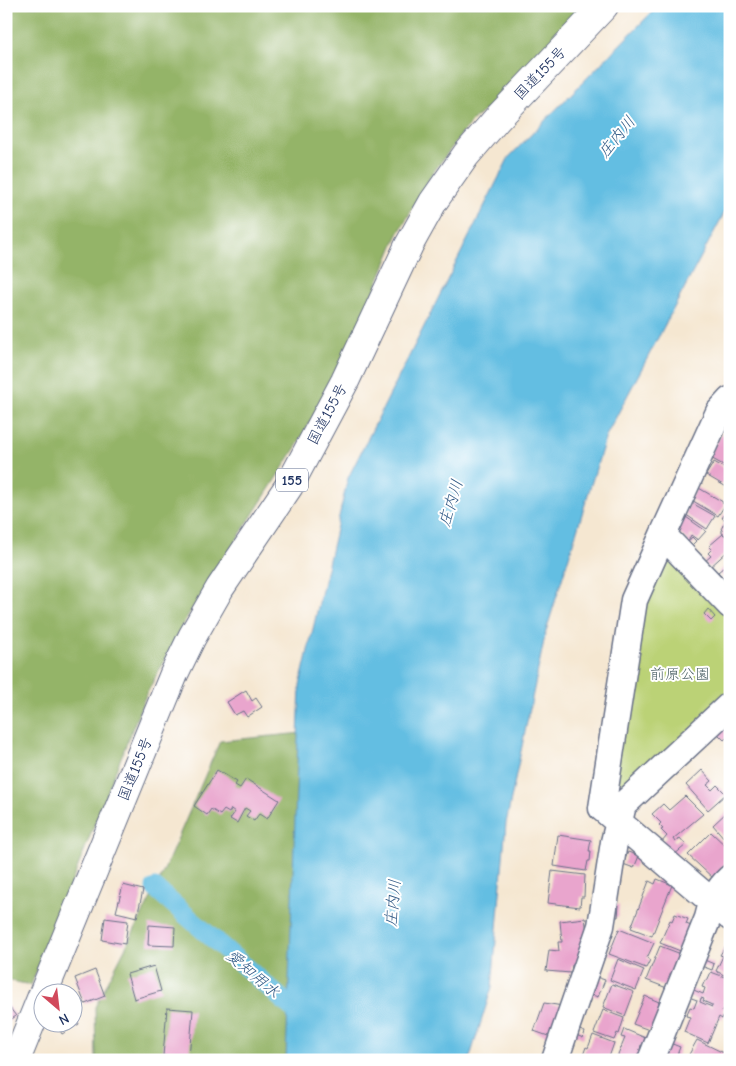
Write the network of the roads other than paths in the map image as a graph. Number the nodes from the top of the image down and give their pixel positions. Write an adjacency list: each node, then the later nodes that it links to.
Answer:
1 (604, 6): 9 (highway, 国道155号 / 155)
2 (726, 410): 3 (street)
3 (663, 535): 4 (street); 6 (street)
4 (730, 605)
5 (730, 705): 6 (street)
6 (617, 822): 8 (street); 12 (street)
7 (730, 878): 8 (street)
8 (721, 910): 13 (street)
9 (47, 984)
10 (32, 1021): 11 (highway, 国道155号 / 155)
11 (16, 1060)
12 (555, 1060)
13 (651, 1060)

